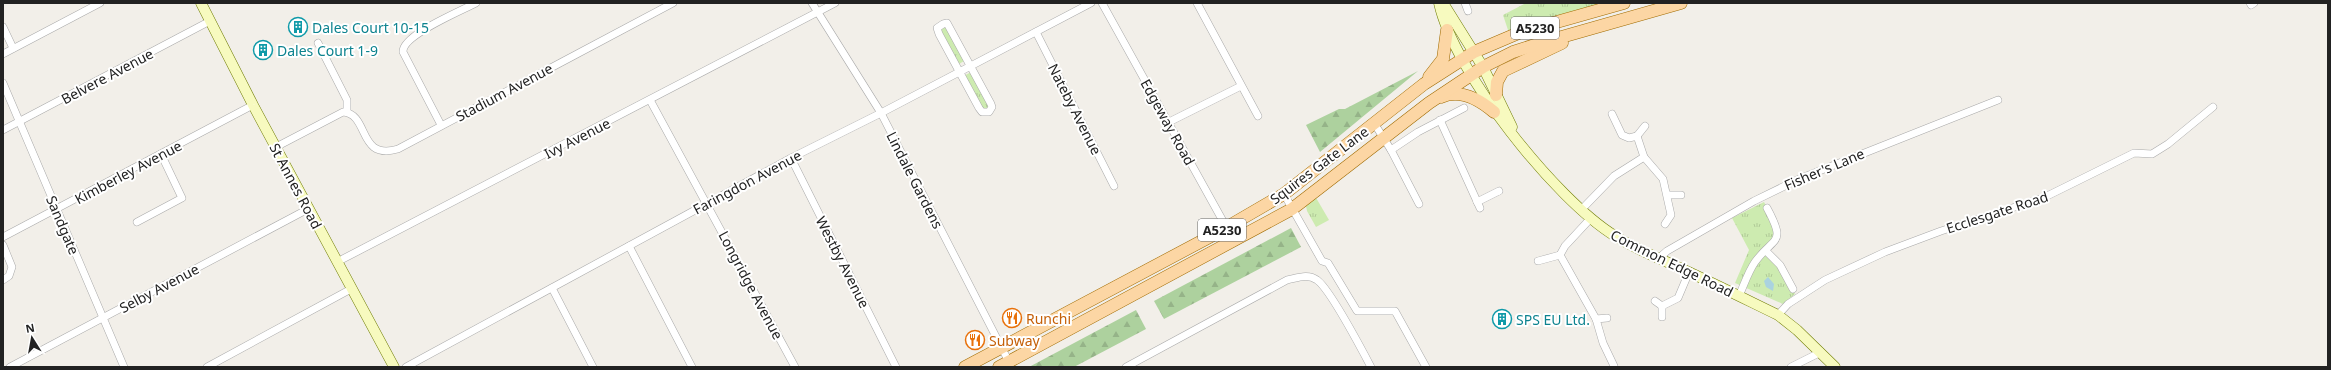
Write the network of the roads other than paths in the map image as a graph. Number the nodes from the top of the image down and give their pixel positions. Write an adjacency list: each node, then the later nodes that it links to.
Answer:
1 (100, 3): 25 (street)
2 (201, 3): 19 (main road, St Annes Road)
3 (476, 3): 52 (street)
4 (673, 3): 52 (street, Stadium Avenue)
5 (812, 3): 18 (street, Lindale Gardens)
6 (835, 3): 18 (street, Ivy Avenue)
7 (1091, 3): 22 (street, Faringdon Avenue)
8 (1102, 3): 50 (street, Edgeway Road)
9 (1197, 3): 35 (street)
10 (1439, 3): 21 (main road, Common Edge Road)
11 (1443, 3): 26 (main road, Common Edge Road)
12 (1465, 3): 17 (street)
13 (1624, 3): 26 (main road, A5230)
14 (1681, 3): 23 (main road, A5230)
15 (2250, 3): 16 (street)
16 (2254, 3)
17 (1468, 11)
18 (817, 12): 37 (street, Ivy Avenue); 45 (street, Lindale Gardens)
19 (210, 21): 40 (main road, St Annes Road); 49 (street, Belvere Avenue)
20 (3, 27): 25 (street)
21 (1447, 30): 28 (main road, Common Edge Road); 34 (main road)
22 (1036, 32): 29 (street, Faringdon Avenue); 63 (street, Nateby Avenue)
23 (1575, 32): 30 (main road, A5230); 36 (main road)
24 (318, 43): 43 (street)
25 (13, 48): 27 (street)
26 (1474, 52): 28 (main road, Squires Gate Lane / A5230); 30 (main road, Common Edge Road)
27 (3, 54)
28 (1462, 59): 32 (main road, Common Edge Road); 34 (main road, Squires Gate Lane / A5230)
29 (970, 65): 31 (street, Faringdon Avenue); 31 (street); 31 (street)
30 (1483, 67): 32 (main road, A5230); 36 (main road, Common Edge Road)
31 (959, 71): 45 (street, Faringdon Avenue)
32 (1472, 74): 39 (main road, Squires Gate Lane / A5230); 44 (main road, Common Edge Road)
33 (3, 83): 49 (street, Sandgate)
34 (1424, 84): 51 (main road, Squires Gate Lane / A5230)
35 (1241, 86): 47 (street); 50 (street)
36 (1496, 95): 57 (main road, Common Edge Road)
37 (650, 100): 68 (street, Longridge Avenue); 87 (street, Ivy Avenue)
38 (1998, 100): 85 (street, Fisher's Lane)
39 (1429, 103): 44 (main road); 56 (main road, Squires Gate Lane / A5230)
40 (253, 105): 58 (main road, St Annes Road); 60 (street, Kimberley Avenue)
41 (2213, 107): 96 (street, Ecclesgate Road)
42 (1464, 108): 48 (street)
43 (347, 112): 52 (street, Stadium Avenue); 58 (street)
44 (1494, 112): 57 (main road, Common Edge Road)
45 (881, 113): 62 (street, Faringdon Avenue); 101 (street, Lindale Gardens)
46 (1612, 114): 55 (street)
47 (1258, 116)
48 (1440, 120): 59 (street); 64 (street)
49 (20, 122): 54 (street, Belvere Avenue); 74 (street, Sandgate)
50 (1167, 123): 78 (street, Edgeway Road)
51 (1374, 123): 56 (street); 65 (main road, Squires Gate Lane / A5230)
52 (441, 125)
53 (1645, 126): 55 (street)
54 (3, 130)
55 (1637, 136): 61 (street)
56 (1383, 137): 59 (street); 72 (main road, Squires Gate Lane / A5230)
57 (1520, 143): 73 (main road, Common Edge Road)
58 (276, 147): 71 (main road, St Annes Road)
59 (1391, 150): 69 (street)
60 (161, 154): 74 (street, Kimberley Avenue); 76 (street)
61 (1644, 157): 66 (street); 73 (street)
62 (791, 158): 68 (street, Faringdon Avenue); 113 (street, Westby Avenue)
63 (1114, 186)
64 (1499, 191)
65 (1284, 194): 72 (street); 78 (main road, Squires Gate Lane / A5230)
66 (1668, 195): 67 (street); 77 (street)
67 (1681, 195)
68 (707, 204): 82 (street, Faringdon Avenue); 112 (street, Longridge Avenue)
69 (1419, 204)
70 (1768, 208): 83 (street)
71 (308, 209): 87 (main road, St Annes Road); 98 (street, Selby Avenue)
72 (1292, 209): 80 (main road, Squires Gate Lane / A5230); 117 (street)
73 (1582, 209): 75 (main road, Common Edge Road)
74 (56, 210): 79 (street, Kimberley Avenue); 98 (street, Sandgate)
75 (1592, 218): 84 (street); 85 (main road, Common Edge Road)
76 (137, 222)
77 (1665, 224)
78 (1226, 228): 80 (street, Edgeway Road); 101 (main road, Squires Gate Lane / A5230)
79 (3, 237)
80 (1234, 241): 103 (main road, Squires Gate Lane / A5230)
81 (3, 245): 89 (street)
82 (629, 246): 90 (street, Faringdon Avenue); 111 (street)
83 (1766, 251): 92 (street); 93 (street)
84 (1560, 255): 86 (street); 100 (street)
85 (1659, 258): 88 (main road, Common Edge Road)
86 (1538, 261)
87 (337, 262): 91 (main road, St Annes Road)
88 (1689, 272): 93 (main road, Common Edge Road); 95 (street)
89 (3, 280)
90 (552, 288): 109 (street, Faringdon Avenue); 110 (street)
91 (351, 289): 107 (street); 108 (main road, St Annes Road)
92 (1793, 290)
93 (1739, 296): 96 (main road, Common Edge Road)
94 (1655, 301): 95 (street)
95 (1662, 306): 97 (street)
96 (1778, 316): 102 (main road, Common Edge Road)
97 (1662, 317)
98 (102, 318): 105 (street, Selby Avenue); 106 (street, Sandgate)
99 (1607, 318): 100 (street)
100 (1596, 319): 104 (street)
101 (1002, 348): 103 (street, Lindale Gardens); 114 (main road, Squires Gate Lane / A5230)
102 (1821, 352): 118 (street); 119 (main road, Common Edge Road)
103 (1004, 364)
104 (1614, 366)
105 (10, 367)
106 (124, 367)
107 (207, 367)
108 (394, 367)
109 (406, 367)
110 (592, 367)
111 (692, 367)
112 (794, 367)
113 (896, 367)
114 (966, 367)
115 (1126, 367): 116 (street)
116 (1371, 367)
117 (1426, 367)
118 (1791, 367)
119 (1836, 367)

